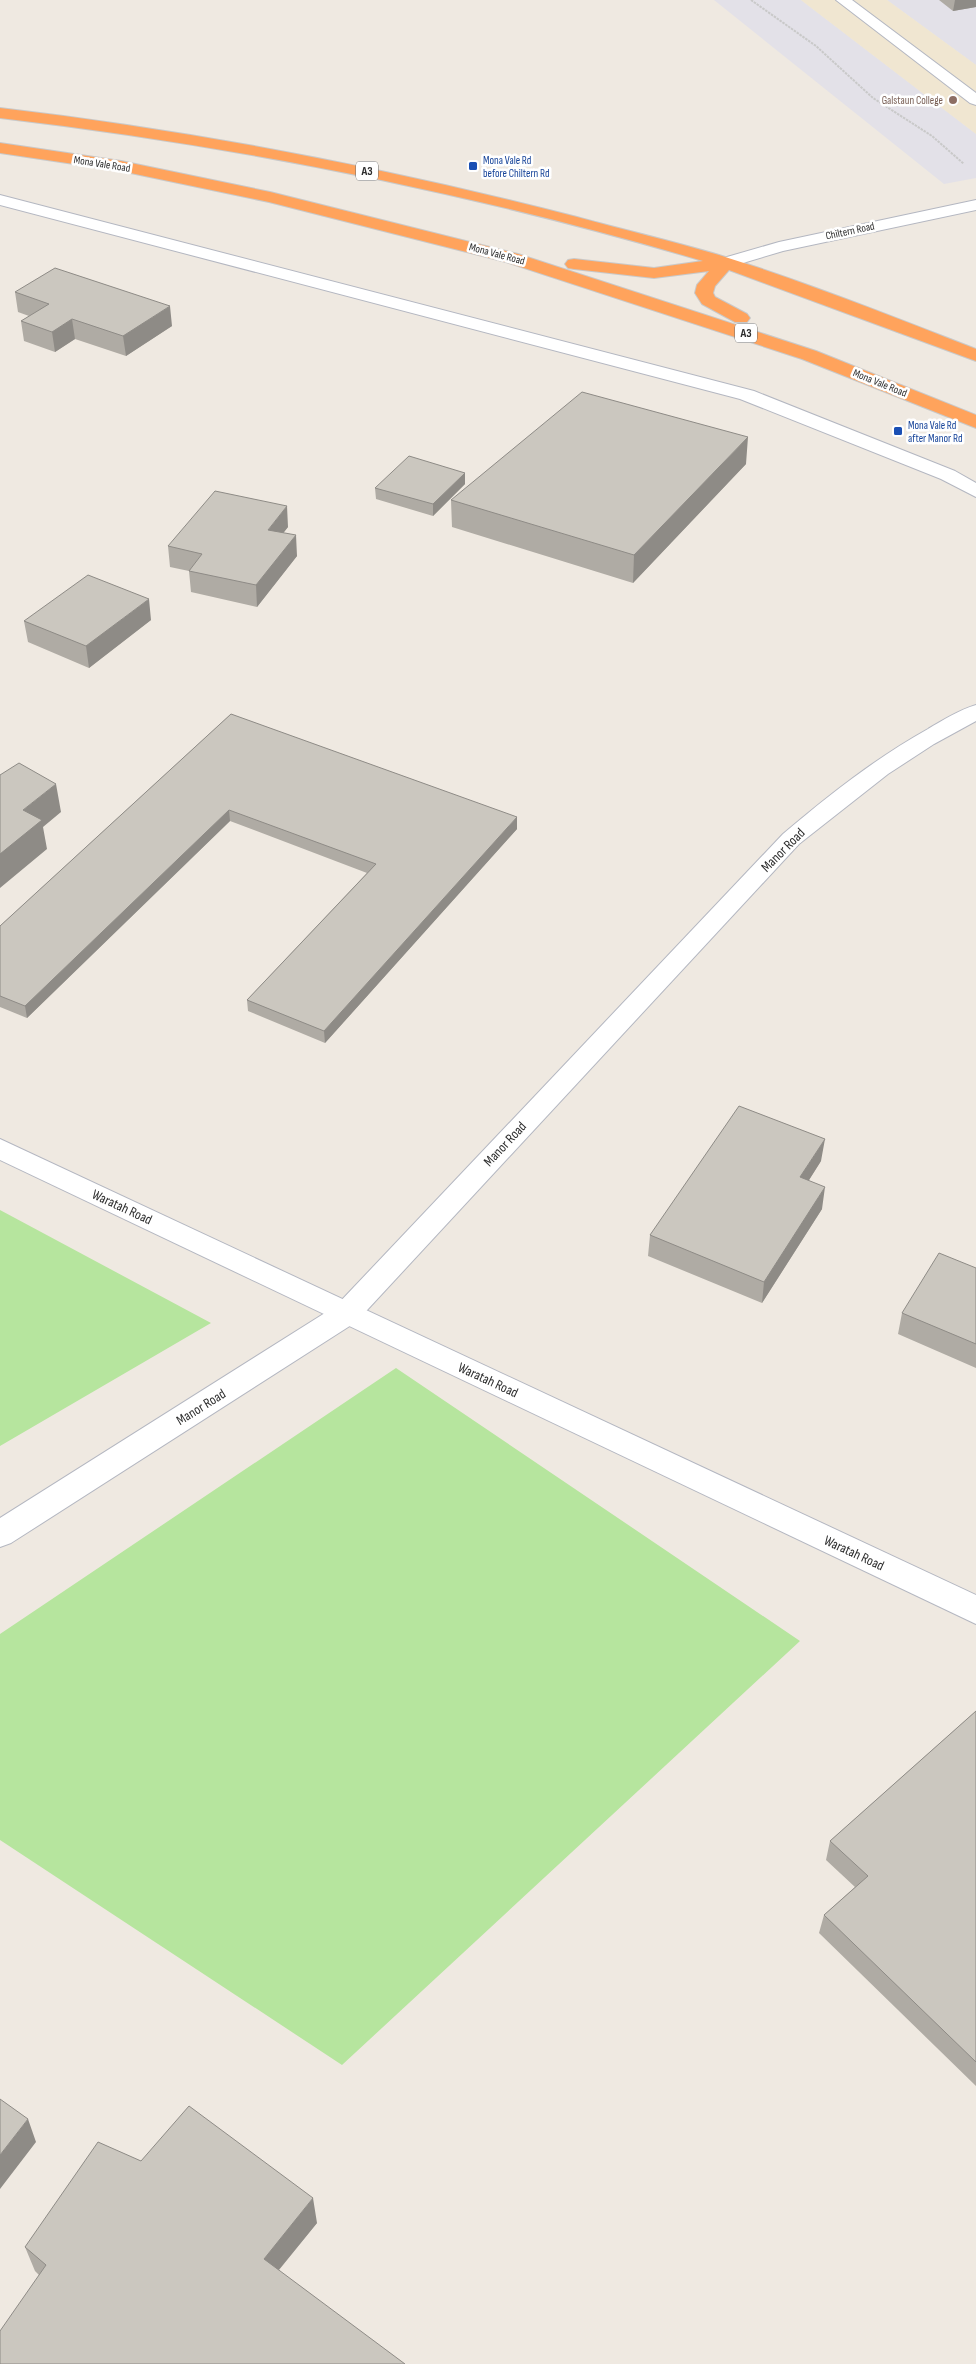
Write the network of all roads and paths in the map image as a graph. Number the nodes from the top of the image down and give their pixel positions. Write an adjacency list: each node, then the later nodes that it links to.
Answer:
1 (751, 0): 6 (path)
2 (843, 0): 3 (street)
3 (976, 100)
4 (0, 113): 10 (highway, A3)
5 (0, 148): 9 (highway, Mona Vale Road / A3)
6 (969, 168)
7 (0, 200): 14 (street)
8 (976, 205): 10 (street, Chiltern Road)
9 (512, 258): 10 (highway); 11 (highway, Mona Vale Road / A3)
10 (726, 264): 11 (highway); 12 (highway, A3)
11 (810, 355): 13 (highway, Mona Vale Road / A3)
12 (976, 356)
13 (976, 422)
14 (976, 491)
15 (976, 712): 17 (street, Manor Road)
16 (0, 1149): 17 (street, Waratah Road)
17 (346, 1314): 18 (street, Manor Road); 19 (street, Waratah Road)
18 (0, 1534)
19 (976, 1610)

